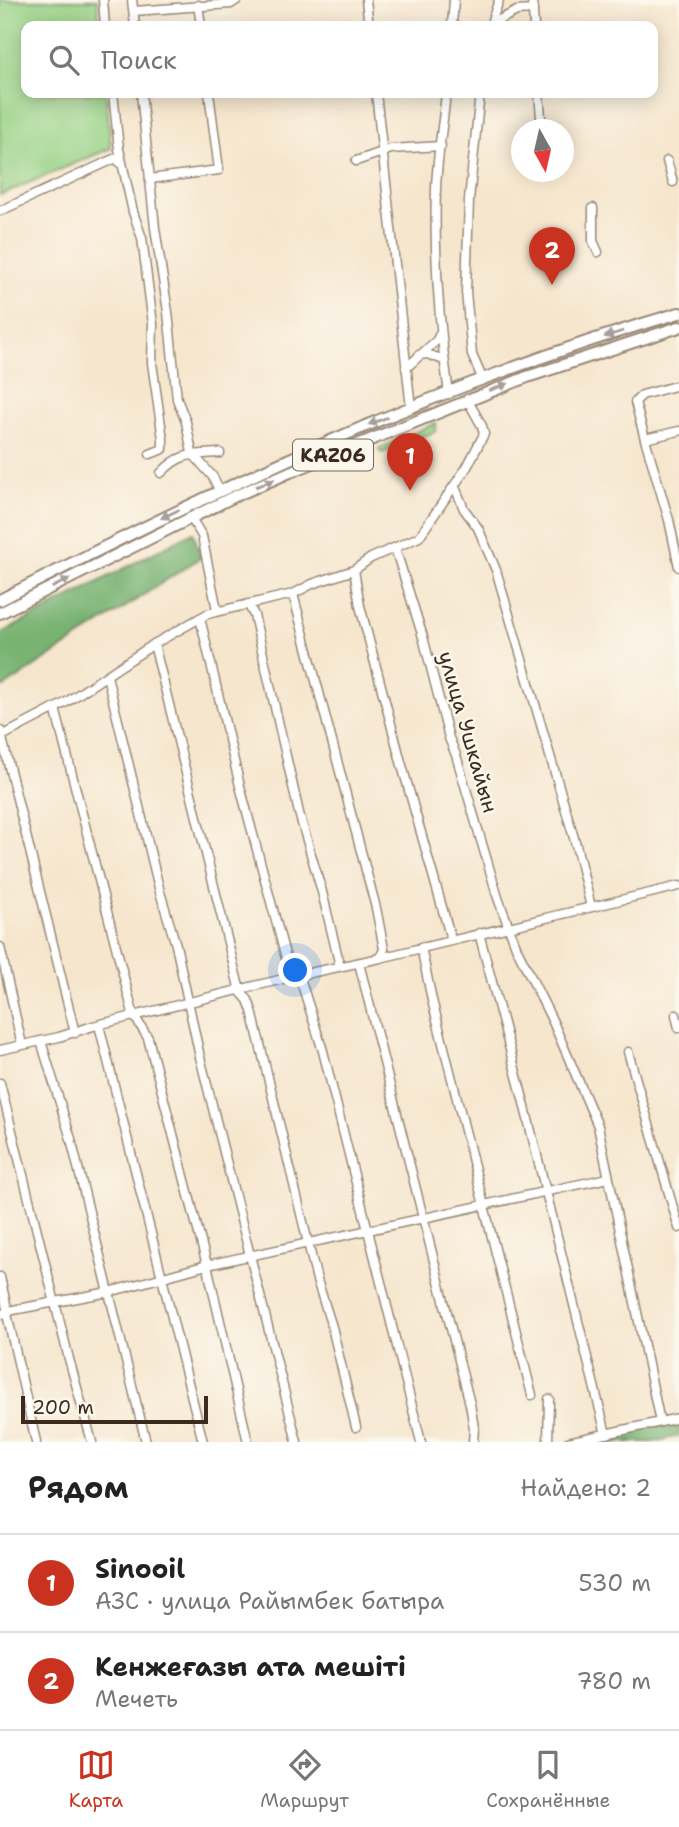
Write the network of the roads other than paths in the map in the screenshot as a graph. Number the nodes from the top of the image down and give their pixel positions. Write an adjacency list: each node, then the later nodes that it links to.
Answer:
1 (103, 0): 10 (street)
2 (132, 0): 9 (street)
3 (237, 0): 7 (street)
4 (366, 0): 13 (street)
5 (454, 0): 14 (street)
6 (499, 0): 15 (street)
7 (198, 5): 9 (street); 12 (street)
8 (532, 5): 16 (street)
9 (134, 11): 11 (street)
10 (105, 21)
11 (135, 21)
12 (200, 21)
13 (368, 21)
14 (452, 21)
15 (491, 21)
16 (498, 21)
17 (114, 98): 29 (street)
18 (142, 98): 30 (street)
19 (210, 98): 30 (street)
20 (376, 98): 26 (street)
21 (446, 98): 25 (street)
22 (479, 98): 43 (street)
23 (539, 98): 24 (street)
24 (541, 119)
25 (441, 146): 26 (street); 39 (street)
26 (382, 154): 27 (street); 42 (street)
27 (356, 161)
28 (667, 161): 31 (street)
29 (124, 168): 33 (street); 34 (street)
30 (150, 179): 35 (street)
31 (673, 182)
32 (593, 208): 36 (street)
33 (0, 211)
34 (133, 212): 35 (street); 51 (street)
35 (155, 228): 49 (street)
36 (598, 252)
37 (679, 313): 43 (highway, KАZ06, one-way to 43)
38 (679, 327): 45 (highway, KАZ06, one-way to 38)
39 (440, 331): 40 (street); 41 (street)
40 (419, 355): 41 (street); 42 (street)
41 (444, 359): 45 (street)
42 (406, 368): 46 (street)
43 (483, 380): 45 (highway, KАZ06)
44 (679, 385): 48 (street)
45 (457, 397): 46 (highway, KАZ06); 53 (street); 55 (highway, KАZ06, one-way to 45)
46 (411, 408): 54 (highway, KАZ06, one-way to 54)
47 (679, 431): 48 (street)
48 (645, 439): 57 (street)
49 (192, 453): 50 (street); 52 (street); 54 (street)
50 (220, 453)
51 (150, 454)
52 (162, 473)
53 (454, 487): 58 (street); 72 (street)
54 (219, 490): 62 (highway, KАZ06, one-way to 62)
55 (191, 518): 64 (street); 65 (highway, KАZ06, one-way to 55)
56 (679, 518): 57 (street)
57 (668, 520): 59 (street)
58 (395, 548): 60 (street); 73 (street, улица Ушкайын)
59 (679, 567)
60 (354, 570): 61 (street); 75 (street)
61 (293, 594): 63 (street); 78 (street)
62 (0, 600)
63 (248, 604): 64 (street); 80 (street)
64 (218, 610): 66 (street)
65 (0, 613)
66 (200, 618): 67 (street); 81 (street)
67 (154, 644): 68 (street); 82 (street)
68 (107, 676): 69 (street); 83 (street)
69 (55, 708): 70 (street); 85 (street)
70 (1, 733): 88 (street)
71 (679, 886): 72 (street)
72 (591, 907): 73 (street)
73 (509, 926): 74 (street); 94 (street, улица Ушкайын)
74 (479, 933): 75 (street); 95 (street)
75 (451, 939): 77 (street)
76 (0, 947): 90 (street)
77 (421, 947): 78 (street); 96 (street)
78 (380, 958): 79 (street)
79 (359, 963): 80 (street); 97 (street)
80 (340, 966): 81 (street)
81 (295, 976): 82 (street); 99 (street)
82 (240, 990): 83 (street); 100 (street)
83 (189, 1003): 85 (street); 101 (street)
84 (676, 1015): 87 (street)
85 (134, 1017): 86 (street); 102 (street)
86 (99, 1025): 88 (street); 104 (street)
87 (679, 1028)
88 (75, 1033): 89 (street)
89 (41, 1041): 90 (street); 105 (street)
90 (22, 1045): 91 (street)
91 (0, 1050)
92 (628, 1052): 98 (street)
93 (0, 1083): 106 (street)
94 (608, 1178): 95 (street); 111 (street, улица Ушкайын)
95 (546, 1192): 96 (street); 113 (street)
96 (485, 1205): 97 (street); 108 (street)
97 (423, 1219): 99 (street); 121 (street)
98 (679, 1228)
99 (368, 1230): 100 (street); 120 (street)
100 (309, 1243): 101 (street); 112 (street)
101 (251, 1256): 102 (street); 119 (street)
102 (207, 1265): 104 (street); 118 (street)
103 (0, 1277): 107 (street)
104 (164, 1277): 105 (street); 117 (street)
105 (109, 1292): 106 (street); 116 (street)
106 (54, 1303): 107 (street); 115 (street)
107 (5, 1314): 114 (street)
108 (532, 1395)
109 (549, 1399): 122 (street)
110 (679, 1418): 111 (street)
111 (660, 1422): 113 (street)
112 (356, 1427)
113 (606, 1434): 123 (street)
114 (36, 1442)
115 (92, 1442)
116 (146, 1442)
117 (203, 1442)
118 (248, 1442)
119 (297, 1442)
120 (421, 1442)
121 (473, 1442)
122 (548, 1442)
123 (568, 1442)

